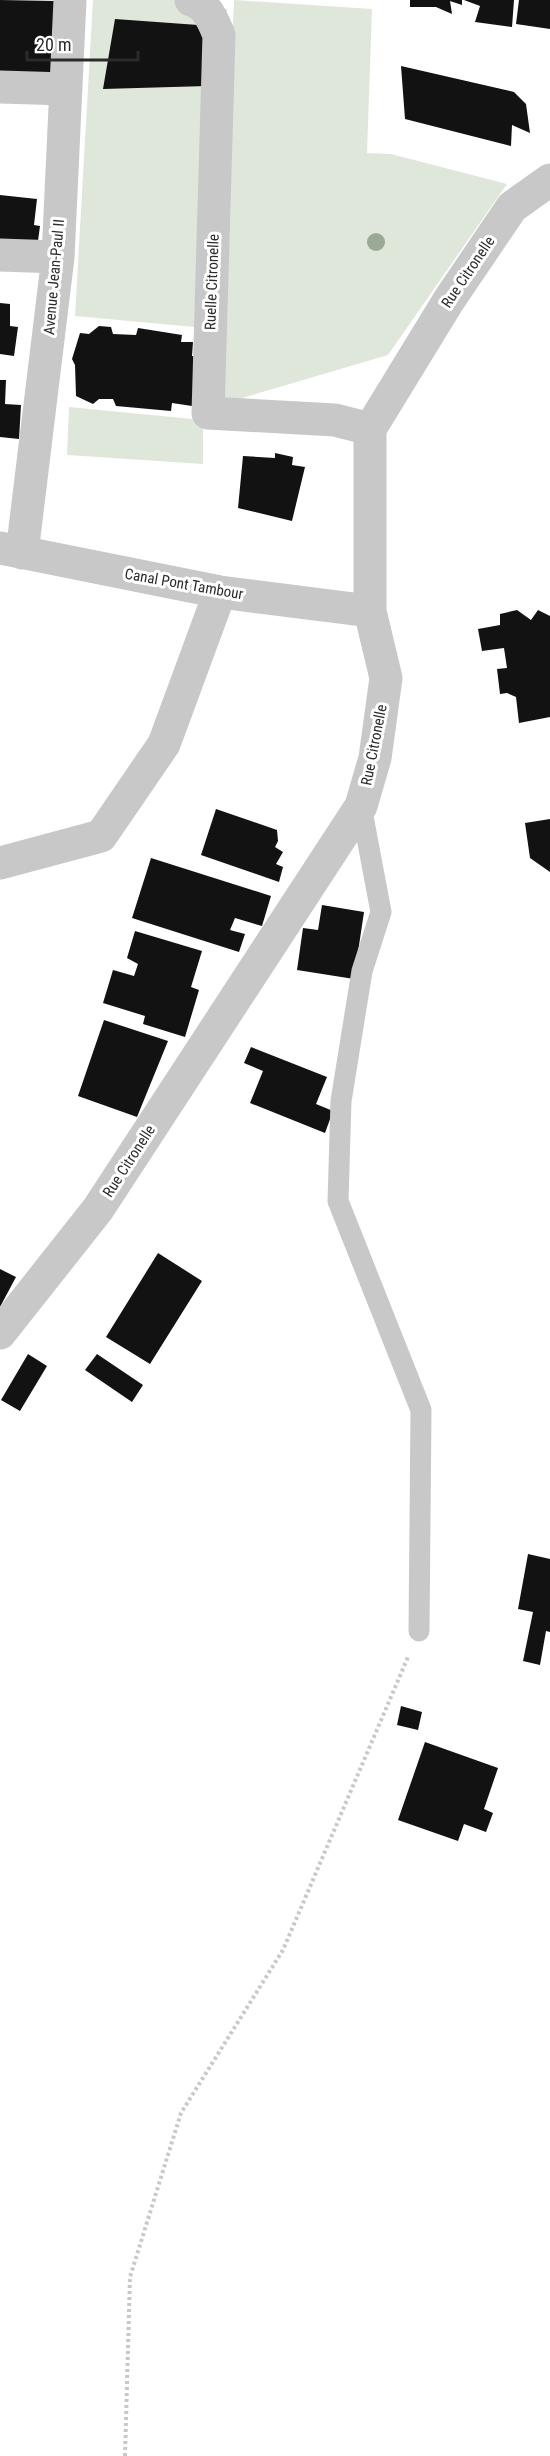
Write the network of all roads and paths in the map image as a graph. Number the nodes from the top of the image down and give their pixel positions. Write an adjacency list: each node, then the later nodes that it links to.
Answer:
1 (70, 0): 4 (street, Avenue Jean-Paul II)
2 (191, 0): 8 (street, Ruelle Citronelle)
3 (0, 87): 4 (street)
4 (66, 89): 7 (street, Avenue Jean-Paul II)
5 (550, 180): 8 (street, Rue Citronelle)
6 (0, 255): 7 (street)
7 (58, 257): 9 (street, Avenue Jean-Paul II)
8 (370, 429): 11 (street, Rue Citronelle)
9 (11, 551): 10 (street, Canal Pont Tambour)
10 (220, 592): 11 (street, Canal Pont Tambour); 13 (street)
11 (370, 611): 12 (street, Rue Citronelle)
12 (361, 806): 14 (street, Rue Citronelle); 15 (lane)
13 (0, 863)
14 (0, 1333)
15 (418, 1631): 16 (path)
16 (125, 2456)

